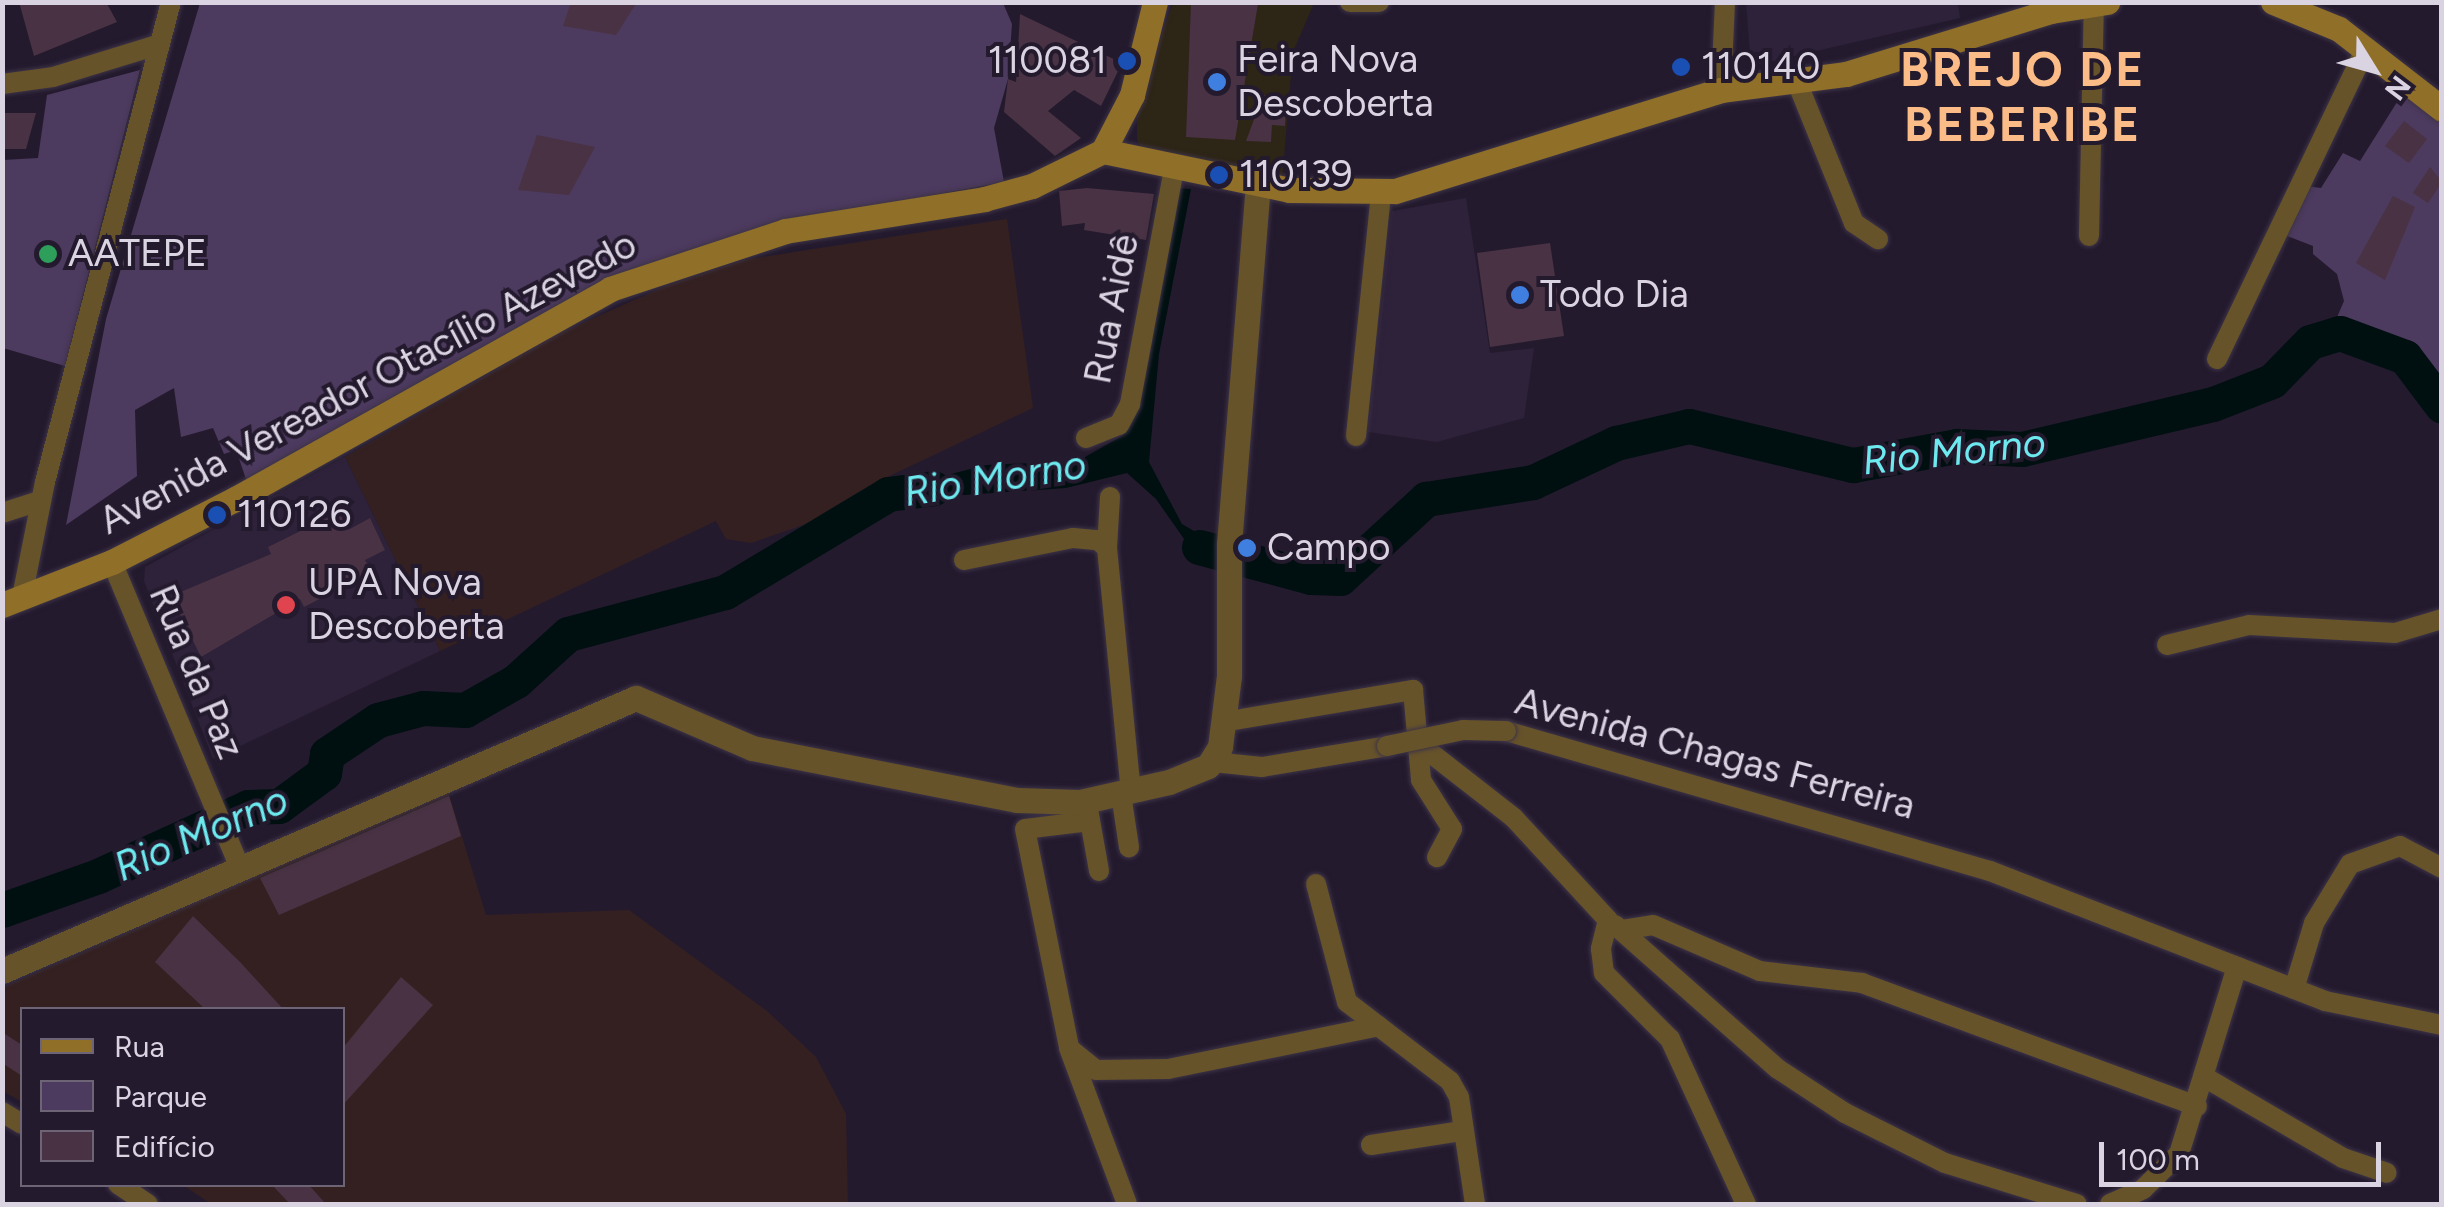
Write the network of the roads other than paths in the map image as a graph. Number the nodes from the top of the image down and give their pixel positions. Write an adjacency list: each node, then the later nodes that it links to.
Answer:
1 (171, 2): 9 (street)
2 (1154, 2): 15 (main road)
3 (1350, 2): 4 (street)
4 (1378, 2)
5 (1725, 2): 13 (street)
6 (2107, 2): 8 (main road)
7 (2273, 2): 10 (main road)
8 (2094, 4): 11 (main road); 19 (street)
9 (160, 44): 12 (street); 25 (street)
10 (2364, 52): 14 (main road); 21 (street)
11 (1797, 82): 13 (main road); 20 (street)
12 (2, 84)
13 (1721, 90): 18 (main road)
14 (2442, 109)
15 (1103, 151): 16 (main road); 29 (main road, Avenida Vereador Otacílio Azevedo)
16 (1174, 168): 17 (main road); 23 (street, Rua Aidê)
17 (1258, 185): 18 (main road); 33 (street)
18 (1382, 193): 22 (street)
19 (2089, 236)
20 (1878, 239)
21 (2217, 359)
22 (1356, 436)
23 (1086, 438)
24 (1110, 497): 27 (street)
25 (40, 500): 26 (street); 30 (street)
26 (2, 513)
27 (1106, 548): 28 (street); 36 (street)
28 (964, 560)
29 (112, 562): 30 (main road, Avenida Vereador Otacílio Azevedo); 40 (street, Rua da Paz)
30 (12, 601)
31 (2442, 619): 32 (street)
32 (2167, 646)
33 (1224, 722): 34 (street); 35 (street)
34 (1423, 747): 39 (street); 44 (street)
35 (1213, 762): 36 (street, Avenida Chagas Ferreira); 45 (street, Avenida Chagas Ferreira, bridge)
36 (1126, 793): 37 (street, Avenida Chagas Ferreira); 38 (street)
37 (1088, 811): 40 (street, Avenida Chagas Ferreira); 42 (street); 50 (street)
38 (1129, 847)
39 (1436, 857)
40 (235, 858): 46 (street, Avenida Chagas Ferreira)
41 (2442, 868): 47 (street)
42 (1099, 871)
43 (1316, 884): 49 (street)
44 (1615, 925): 52 (street); 60 (street); 61 (street)
45 (2237, 967): 47 (street, Avenida Chagas Ferreira); 51 (street)
46 (2, 971)
47 (2294, 989): 48 (street, Avenida Chagas Ferreira)
48 (2442, 1025)
49 (1378, 1026): 50 (street); 53 (street)
50 (1069, 1048): 58 (street)
51 (2206, 1078): 52 (street); 55 (street)
52 (2198, 1106): 62 (street)
53 (1461, 1131): 54 (street); 59 (street)
54 (1371, 1145)
55 (2387, 1173)
56 (122, 1187): 57 (street)
57 (148, 1204)
58 (1127, 1204)
59 (1474, 1204)
60 (1746, 1204)
61 (2077, 1204)
62 (2110, 1204)

